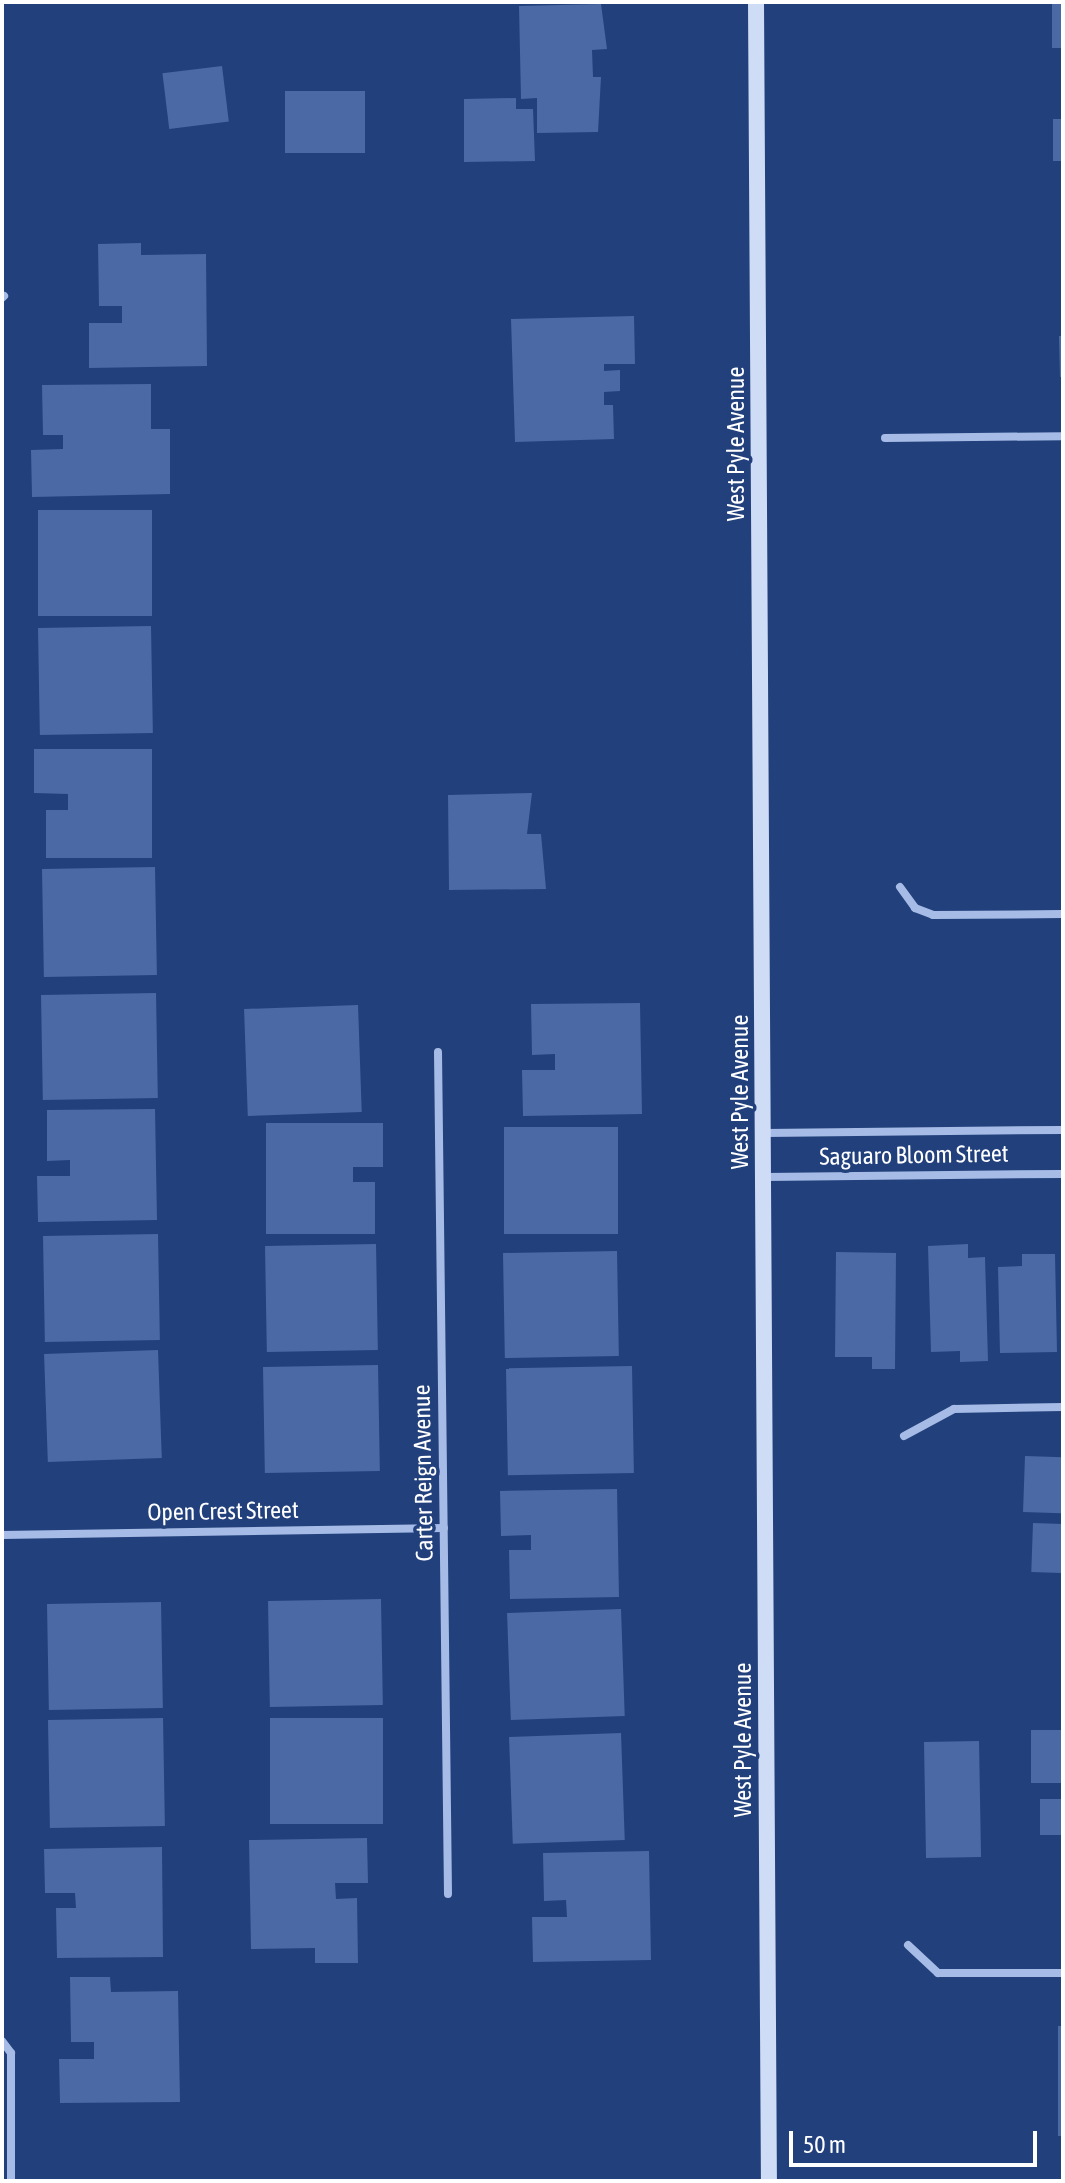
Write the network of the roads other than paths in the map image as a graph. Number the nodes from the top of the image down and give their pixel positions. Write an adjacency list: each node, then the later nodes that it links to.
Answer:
1 (756, 2): 8 (street, West Pyle Avenue)
2 (1063, 436): 3 (street)
3 (885, 438)
4 (900, 887): 5 (street)
5 (1063, 914)
6 (438, 1052): 13 (street, Carter Reign Avenue)
7 (1063, 1130): 8 (street, Saguaro Bloom Street)
8 (765, 1133): 10 (street, West Pyle Avenue)
9 (1063, 1174): 10 (street, Saguaro Bloom Street)
10 (765, 1177): 20 (street, West Pyle Avenue)
11 (1063, 1407): 12 (street)
12 (904, 1436)
13 (444, 1528): 14 (street, Open Crest Street); 15 (street, Carter Reign Avenue)
14 (2, 1535)
15 (448, 1894)
16 (908, 1945): 17 (street)
17 (1063, 1973)
18 (2, 2041): 19 (street)
19 (11, 2181)
20 (769, 2181)

